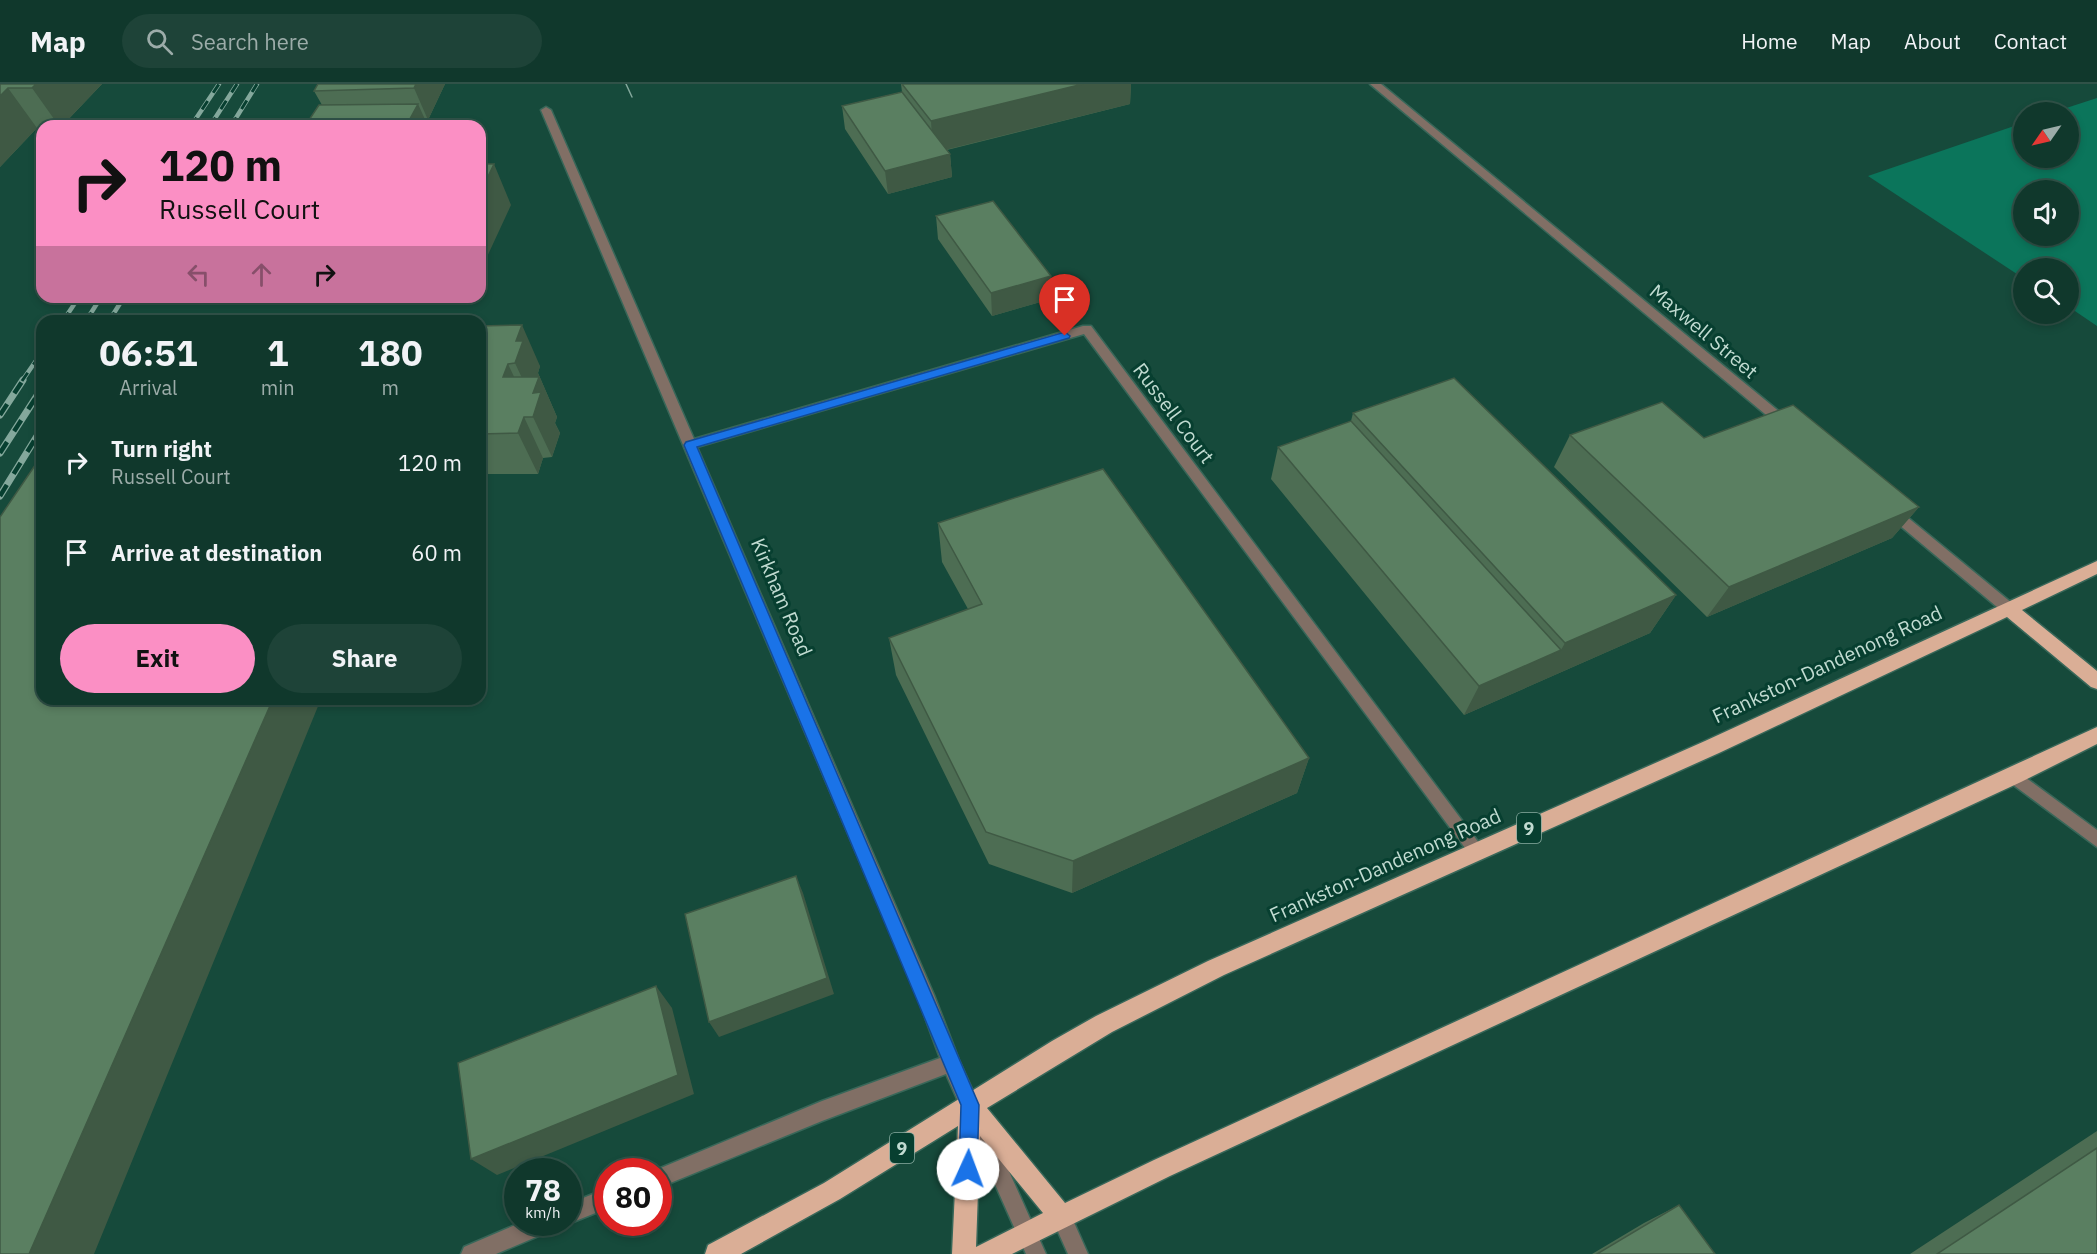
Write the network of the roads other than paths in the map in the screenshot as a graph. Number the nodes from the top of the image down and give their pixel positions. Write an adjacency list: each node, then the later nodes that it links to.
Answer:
1 (1375, 84): 3 (street, Maxwell Street)
2 (546, 110): 4 (street, Kirkham Road)
3 (1797, 433)
4 (690, 445): 12 (street, Russell Court); 13 (street, Kirkham Road)
5 (1879, 502): 7 (street)
6 (2097, 567): 7 (highway, Frankston-Dandenong Road / 9)
7 (2008, 608): 8 (highway); 12 (highway, Frankston-Dandenong Road / 9)
8 (2097, 682)
9 (2097, 735): 10 (highway)
10 (2014, 776): 11 (street); 16 (highway)
11 (2097, 840)
12 (1477, 851): 14 (highway, Frankston-Dandenong Road / 9)
13 (951, 1063): 14 (street, Kirkham Road); 15 (street)
14 (970, 1105): 16 (highway, Kirkham Road); 18 (street); 20 (highway, Frankston-Dandenong Road / 9); 21 (highway, Kirkham Road)
15 (672, 1172)
16 (1061, 1216): 18 (highway); 23 (street, Kirkham Road)
17 (514, 1236): 19 (street)
18 (1031, 1244): 22 (highway)
19 (471, 1254)
20 (717, 1254)
21 (964, 1254)
22 (986, 1254)
23 (1078, 1254)

